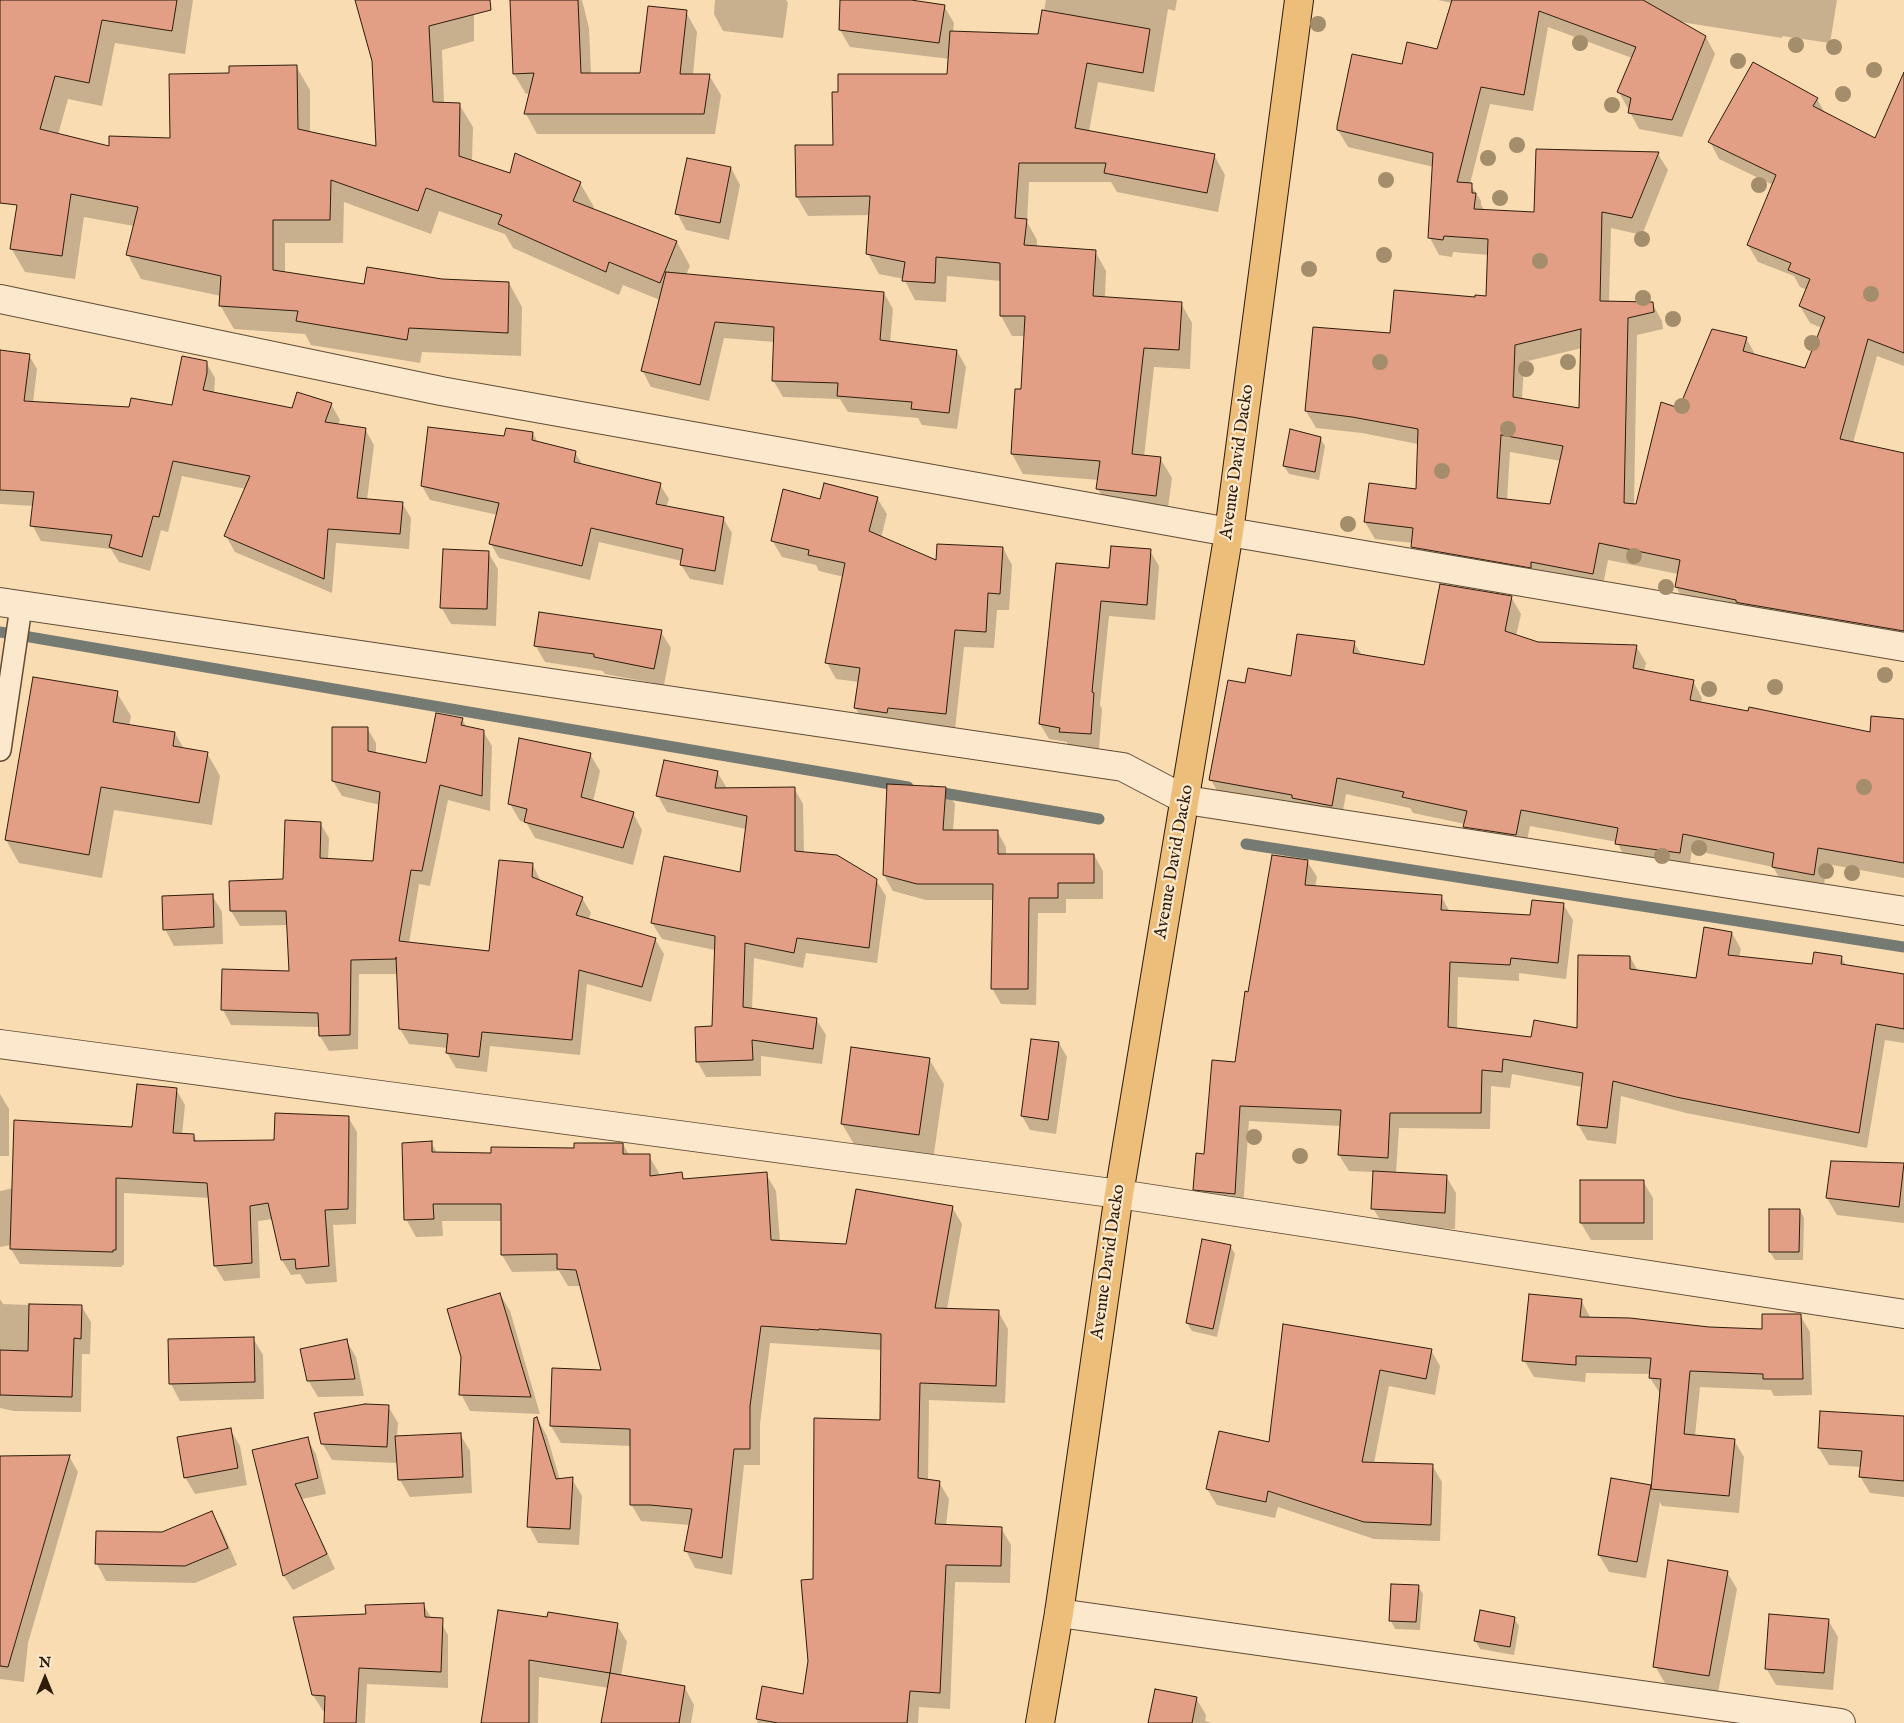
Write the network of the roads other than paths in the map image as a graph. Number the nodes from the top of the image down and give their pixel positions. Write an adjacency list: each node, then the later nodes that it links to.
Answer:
1 (1299, 0): 3 (main road, Avenue David Dacko)
2 (0, 299): 3 (street)
3 (1230, 532): 5 (street); 7 (main road, Avenue David Dacko)
4 (13, 610): 6 (lane); 7 (street)
5 (1904, 647)
6 (0, 750)
7 (1186, 800): 8 (street); 10 (main road, Avenue David Dacko)
8 (1904, 911)
9 (0, 1044): 10 (street)
10 (1118, 1194): 11 (street); 12 (main road, Avenue David Dacko)
11 (1904, 1314)
12 (1060, 1613): 13 (main road, Avenue David Dacko); 14 (street)
13 (1040, 1723)
14 (1841, 1723)

